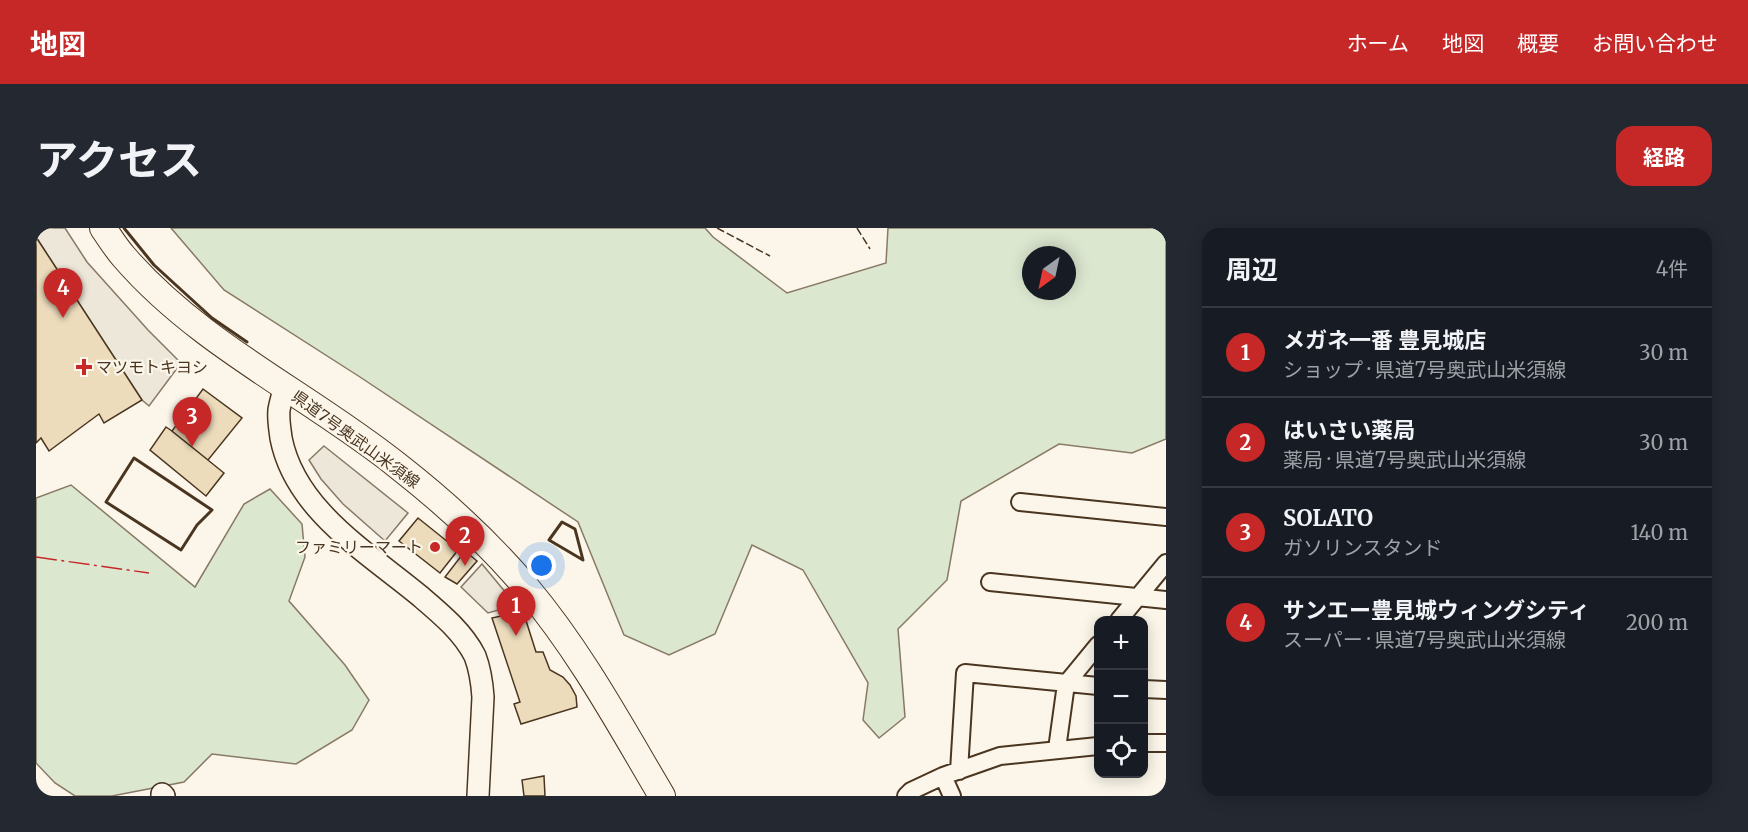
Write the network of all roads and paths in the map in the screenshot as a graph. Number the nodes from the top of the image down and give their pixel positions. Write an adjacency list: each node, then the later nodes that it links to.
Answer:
1 (103, 228): 2 (main road, 県道7号奥武山米須線)
2 (284, 388): 20 (street); 21 (main road, 県道7号奥武山米須線)
3 (1020, 502): 4 (street)
4 (1166, 517)
5 (1166, 563): 7 (street)
6 (990, 582): 7 (street)
7 (1138, 597): 8 (street); 9 (street)
8 (1166, 600)
9 (1123, 616)
10 (1094, 650): 11 (street)
11 (1066, 684): 12 (street); 18 (street); 19 (street)
12 (1094, 686)
13 (1148, 689): 14 (street)
14 (1166, 690)
15 (1148, 743): 16 (street)
16 (1166, 743)
17 (1094, 746): 18 (street)
18 (1057, 749): 19 (street)
19 (951, 773): 22 (street); 23 (street)
20 (478, 796)
21 (662, 796)
22 (906, 796)
23 (952, 796)

